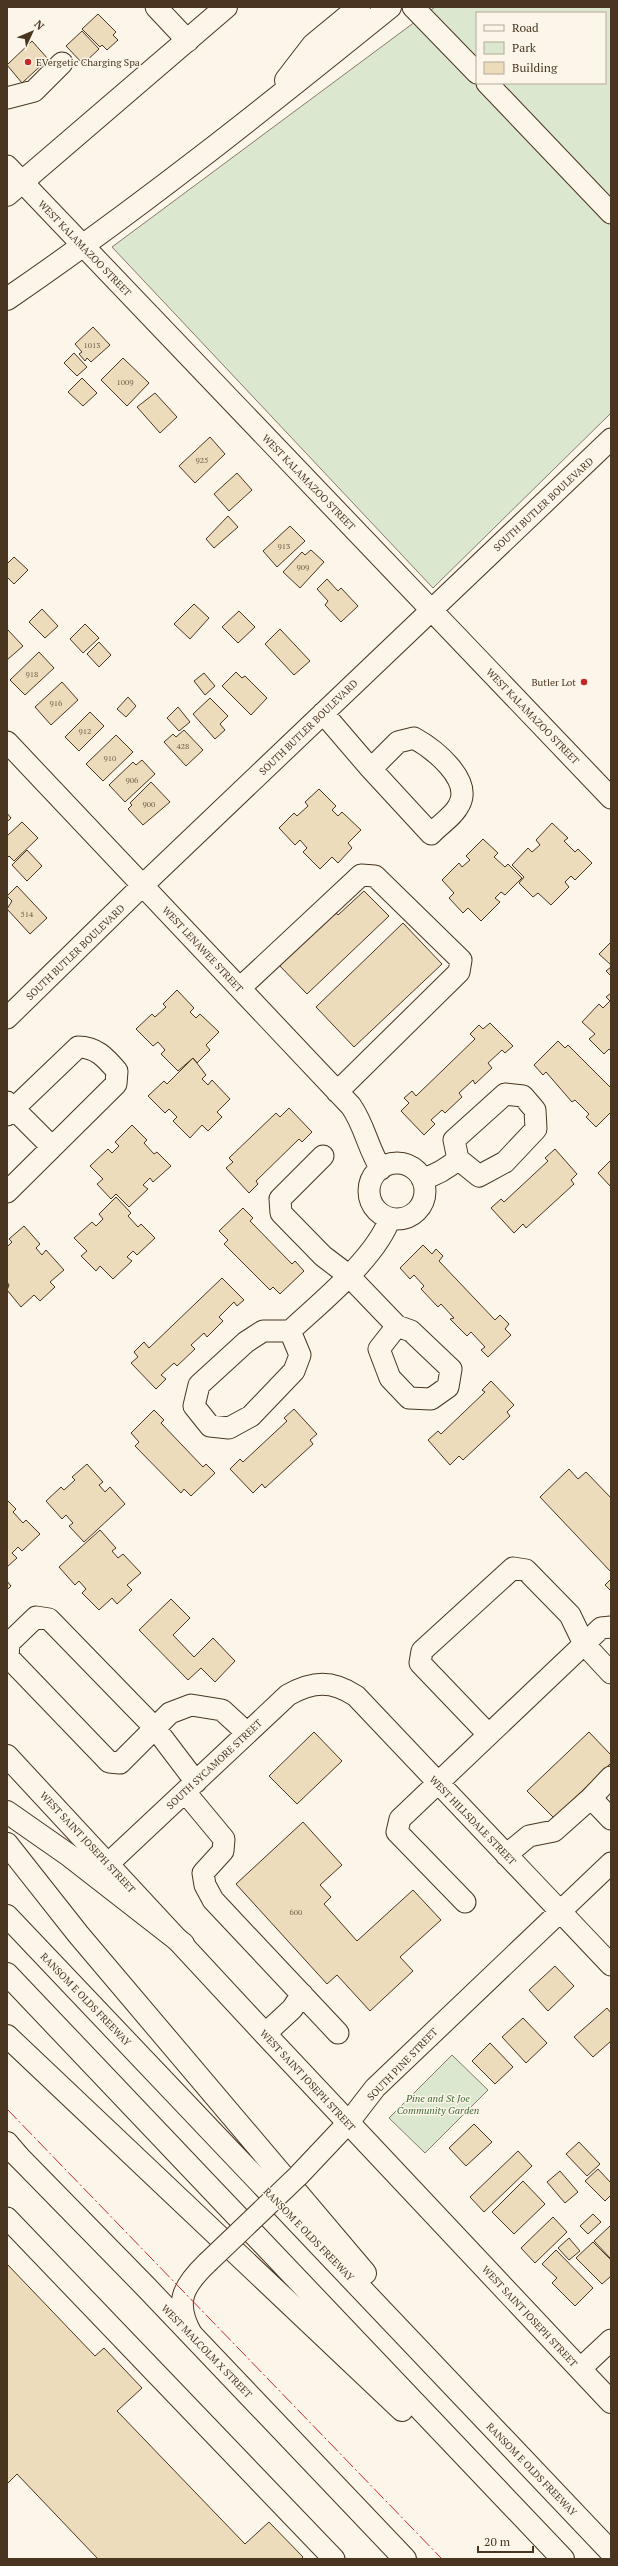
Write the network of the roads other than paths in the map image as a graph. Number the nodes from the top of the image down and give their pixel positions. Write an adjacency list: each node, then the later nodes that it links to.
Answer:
1 (156, 7): 6 (street)
2 (226, 7): 6 (main road)
3 (359, 7): 11 (main road)
4 (390, 7): 11 (main road)
5 (413, 7): 8 (street)
6 (188, 41): 13 (main road)
7 (62, 63): 10 (street)
8 (476, 72)
9 (488, 84): 14 (street)
10 (7, 98)
11 (260, 112): 15 (main road)
12 (7, 166): 13 (street, WEST KALAMAZOO STREET)
13 (14, 188): 15 (street, WEST KALAMAZOO STREET)
14 (611, 213)
15 (84, 246): 16 (main road); 18 (street, WEST KALAMAZOO STREET)
16 (7, 299)
17 (611, 439): 18 (street, SOUTH BUTLER BOULEVARD)
18 (432, 609): 19 (street, SOUTH BUTLER BOULEVARD); 22 (street, WEST KALAMAZOO STREET)
19 (322, 713): 21 (street); 23 (street, SOUTH BUTLER BOULEVARD)
20 (7, 742): 23 (street, WEST LENAWEE STREET)
21 (371, 768): 21 (street)
22 (611, 798)
23 (143, 885): 24 (street, WEST LENAWEE STREET); 25 (street, SOUTH BUTLER BOULEVARD)
24 (240, 988): 26 (street, WEST LENAWEE STREET); 26 (street)
25 (7, 1018)
26 (337, 1092): 31 (street, WEST LENAWEE STREET)
27 (9, 1108): 28 (street); 28 (street)
28 (52, 1147): 33 (street)
29 (323, 1156): 35 (street)
30 (458, 1159): 32 (street)
31 (381, 1169): 32 (street); 34 (street)
32 (422, 1179): 34 (street)
33 (7, 1192)
34 (390, 1218): 35 (street)
35 (348, 1275): 36 (street); 37 (street)
36 (397, 1326)
37 (290, 1330): 37 (street)
38 (611, 1627): 39 (street)
39 (584, 1644): 40 (street); 44 (street); 44 (street)
40 (611, 1672)
41 (329, 1684): 43 (street, SOUTH SYCAMORE STREET); 47 (street, WEST HILLSDALE STREET)
42 (155, 1728): 42 (street); 43 (street); 48 (street)
43 (247, 1733): 48 (street, SOUTH SYCAMORE STREET)
44 (488, 1734): 47 (street)
45 (7, 1756): 54 (main road, WEST SAINT JOSEPH STREET)
46 (611, 1777): 49 (street)
47 (437, 1783): 53 (street, WEST HILLSDALE STREET); 56 (street)
48 (191, 1787): 54 (street, SOUTH SYCAMORE STREET); 62 (street)
49 (591, 1798): 51 (street); 53 (street)
50 (7, 1812): 59 (main road)
51 (611, 1819)
52 (7, 1844): 73 (main road)
53 (506, 1856): 57 (street, WEST HILLSDALE STREET)
54 (109, 1863): 59 (main road, WEST SAINT JOSEPH STREET)
55 (611, 1863): 57 (street, SOUTH PINE STREET)
56 (465, 1902)
57 (560, 1912): 60 (street, WEST HILLSDALE STREET); 66 (street, SOUTH PINE STREET)
58 (7, 1916): 73 (main road, RANSOM E OLDS FREEWAY)
59 (183, 1944): 64 (main road, WEST SAINT JOSEPH STREET)
60 (611, 1965)
61 (7, 1974): 75 (main road)
62 (302, 1994): 63 (street); 64 (street)
63 (338, 2033)
64 (264, 2034): 66 (main road, WEST SAINT JOSEPH STREET)
65 (7, 2036): 75 (main road)
66 (348, 2123): 69 (street, SOUTH PINE STREET, bridge); 71 (main road, WEST SAINT JOSEPH STREET)
67 (11, 2148): 69 (main road, WEST MALCOLM X STREET)
68 (7, 2218): 76 (street)
69 (192, 2335): 77 (main road, WEST MALCOLM X STREET)
70 (611, 2340): 71 (street)
71 (580, 2369): 72 (main road, WEST SAINT JOSEPH STREET)
72 (611, 2402)
73 (556, 2493): 74 (main road, RANSOM E OLDS FREEWAY)
74 (611, 2552)
75 (561, 2557)
76 (334, 2559)
77 (405, 2559)

